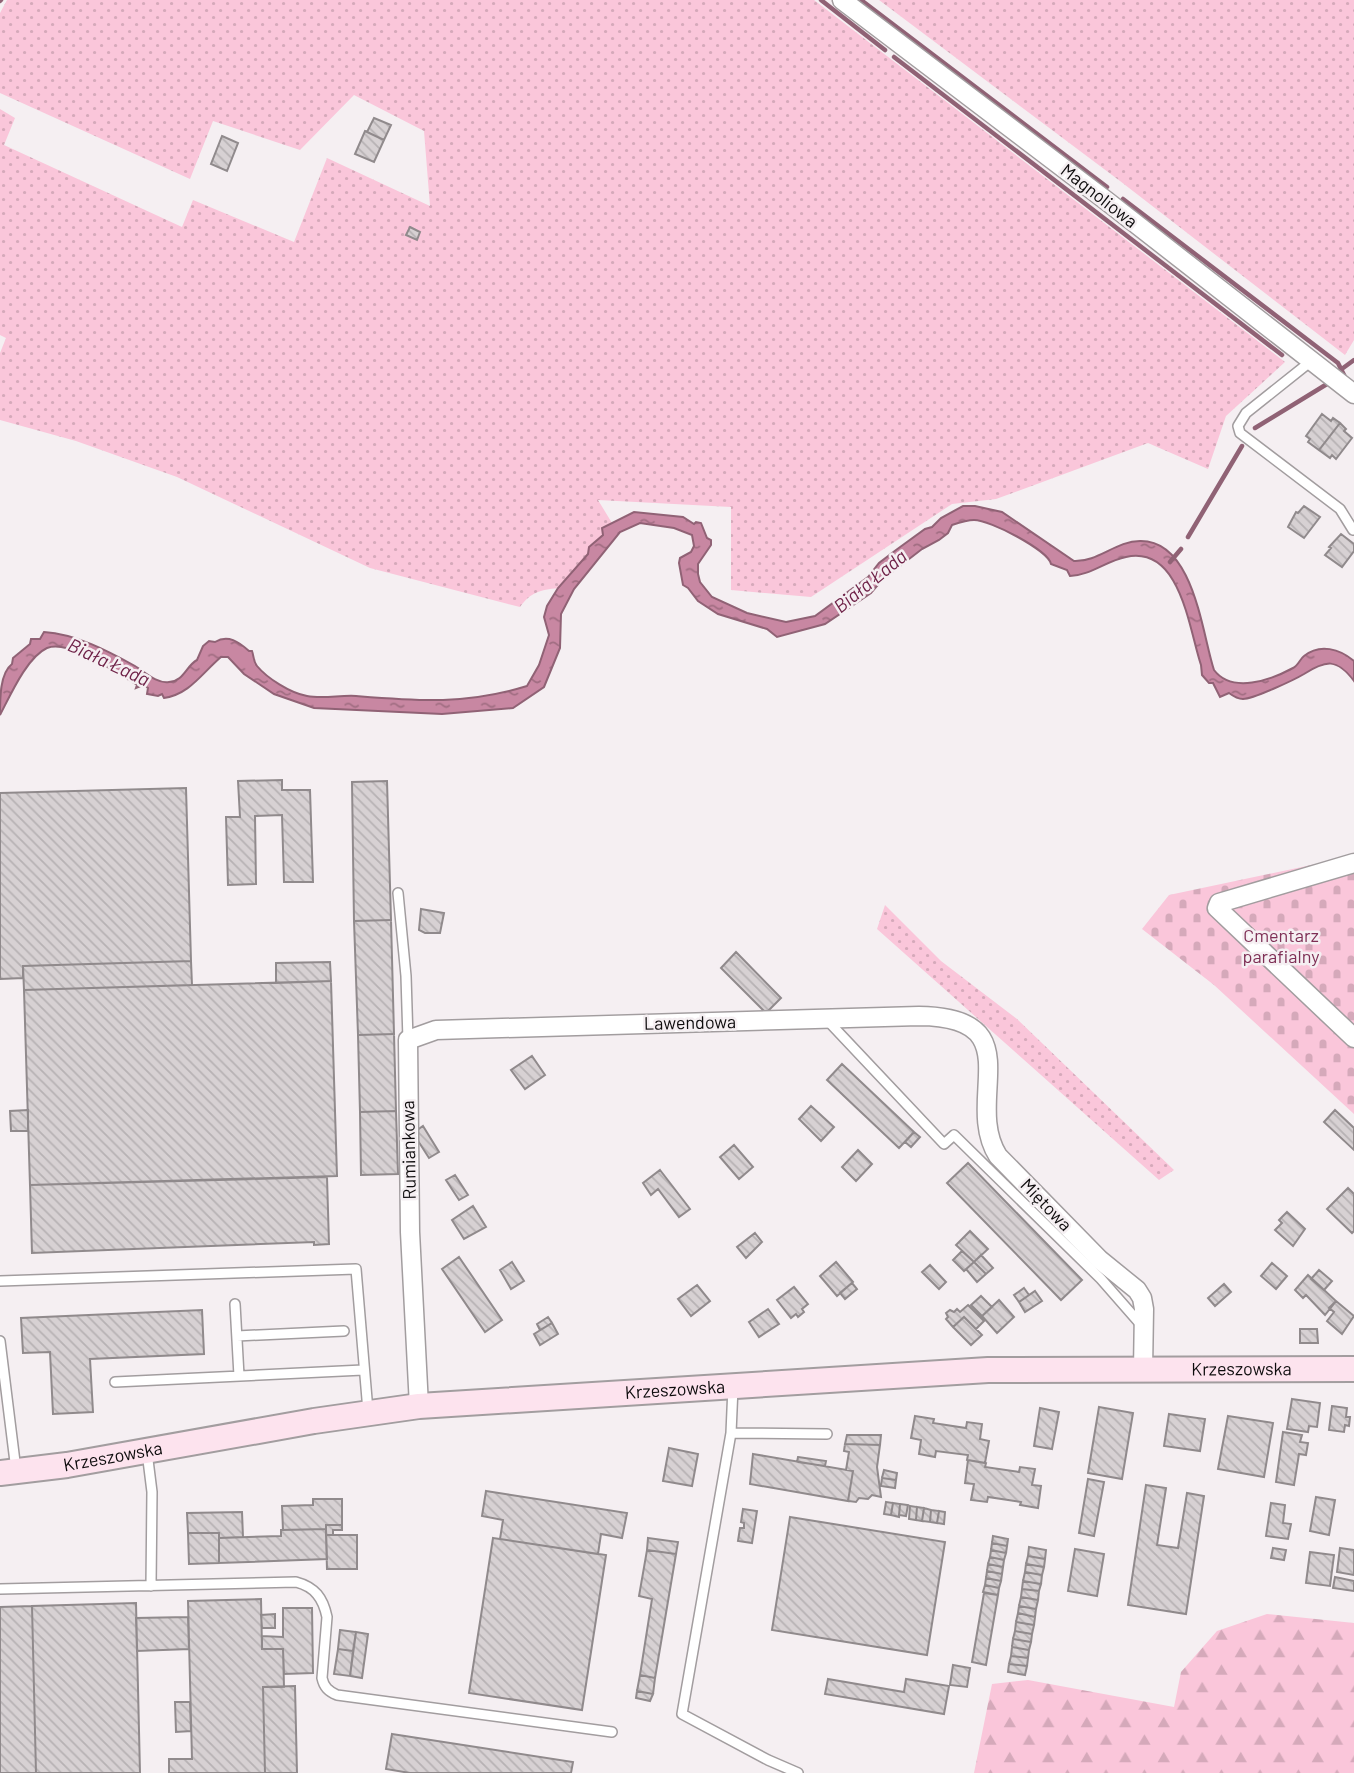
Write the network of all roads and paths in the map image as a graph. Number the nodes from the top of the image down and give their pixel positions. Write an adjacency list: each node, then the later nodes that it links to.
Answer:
1 (842, 0): 2 (street, Magnoliowa)
2 (1310, 362): 3 (street, Magnoliowa); 4 (lane)
3 (1354, 394)
4 (1353, 530)
5 (1354, 863): 9 (street)
6 (398, 893): 10 (lane, Rumiankowa)
7 (827, 1020): 8 (street, Lawendowa); 10 (street, Lawendowa); 13 (lane)
8 (971, 1028): 13 (street, Miętowa)
9 (1354, 1038)
10 (408, 1040): 23 (street, Rumiankowa)
11 (0, 1281): 18 (lane)
12 (235, 1304): 15 (lane)
13 (1144, 1328): 19 (street, Miętowa)
14 (344, 1331): 15 (lane)
15 (237, 1336): 20 (lane)
16 (0, 1341): 28 (lane)
17 (1354, 1369): 19 (main road, Krzeszowska)
18 (363, 1370): 20 (lane); 24 (lane)
19 (1143, 1370): 22 (main road, Krzeszowska)
20 (239, 1376): 21 (lane)
21 (115, 1382)
22 (733, 1385): 23 (main road, Krzeszowska); 25 (lane)
23 (419, 1406): 24 (main road, Krzeszowska)
24 (369, 1412): 27 (main road, Krzeszowska)
25 (731, 1433): 26 (lane); 32 (lane)
26 (827, 1434)
27 (147, 1452): 28 (main road, Krzeszowska); 29 (lane)
28 (8, 1472)
29 (151, 1586): 30 (lane); 31 (lane)
30 (0, 1589)
31 (612, 1732)
32 (798, 1773)

